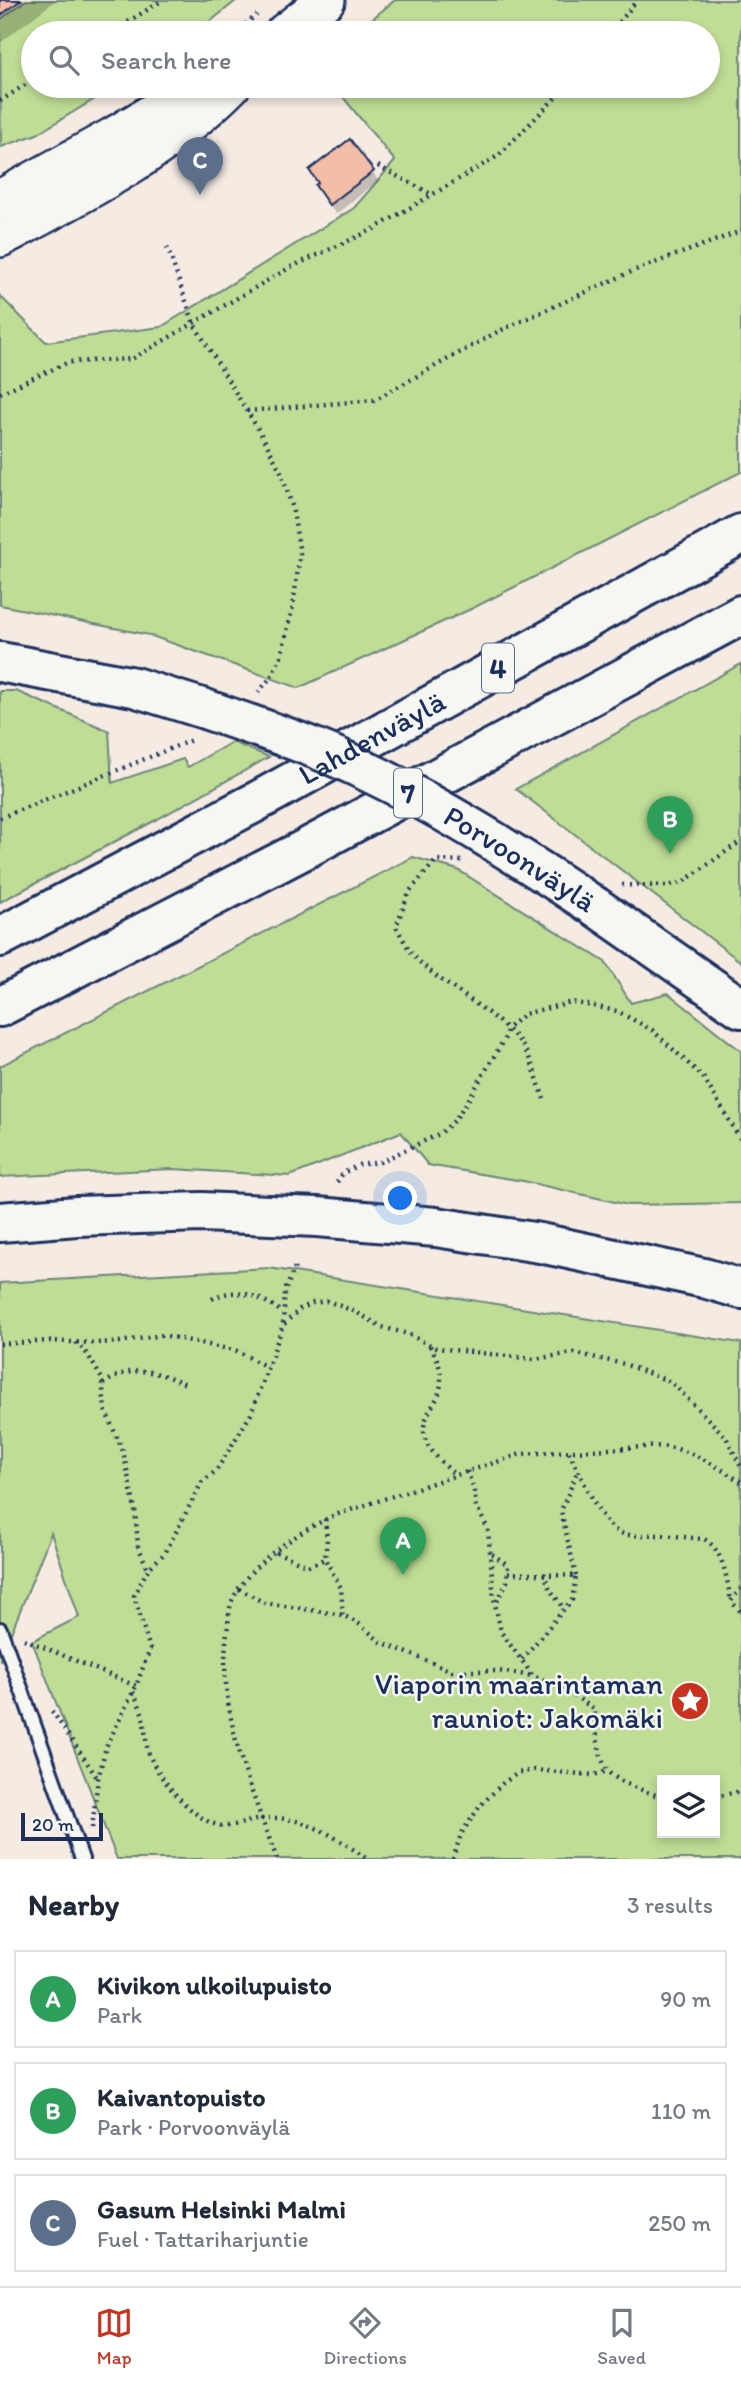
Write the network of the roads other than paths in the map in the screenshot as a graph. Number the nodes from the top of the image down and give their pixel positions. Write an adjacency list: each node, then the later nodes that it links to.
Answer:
1 (326, 0): 2 (main road)
2 (299, 21)
3 (177, 98): 5 (main road)
4 (219, 98): 6 (main road)
5 (0, 198)
6 (0, 238)
7 (741, 534): 10 (highway, Lahdenväylä / 4)
8 (741, 615): 11 (highway, 4)
9 (0, 662): 12 (highway, Porvoonväylä / 7, bridge)
10 (0, 937)
11 (0, 1007)
12 (741, 1008)
13 (0, 1222): 14 (highway)
14 (741, 1289)
15 (0, 1629): 16 (lane)
16 (82, 1859)

